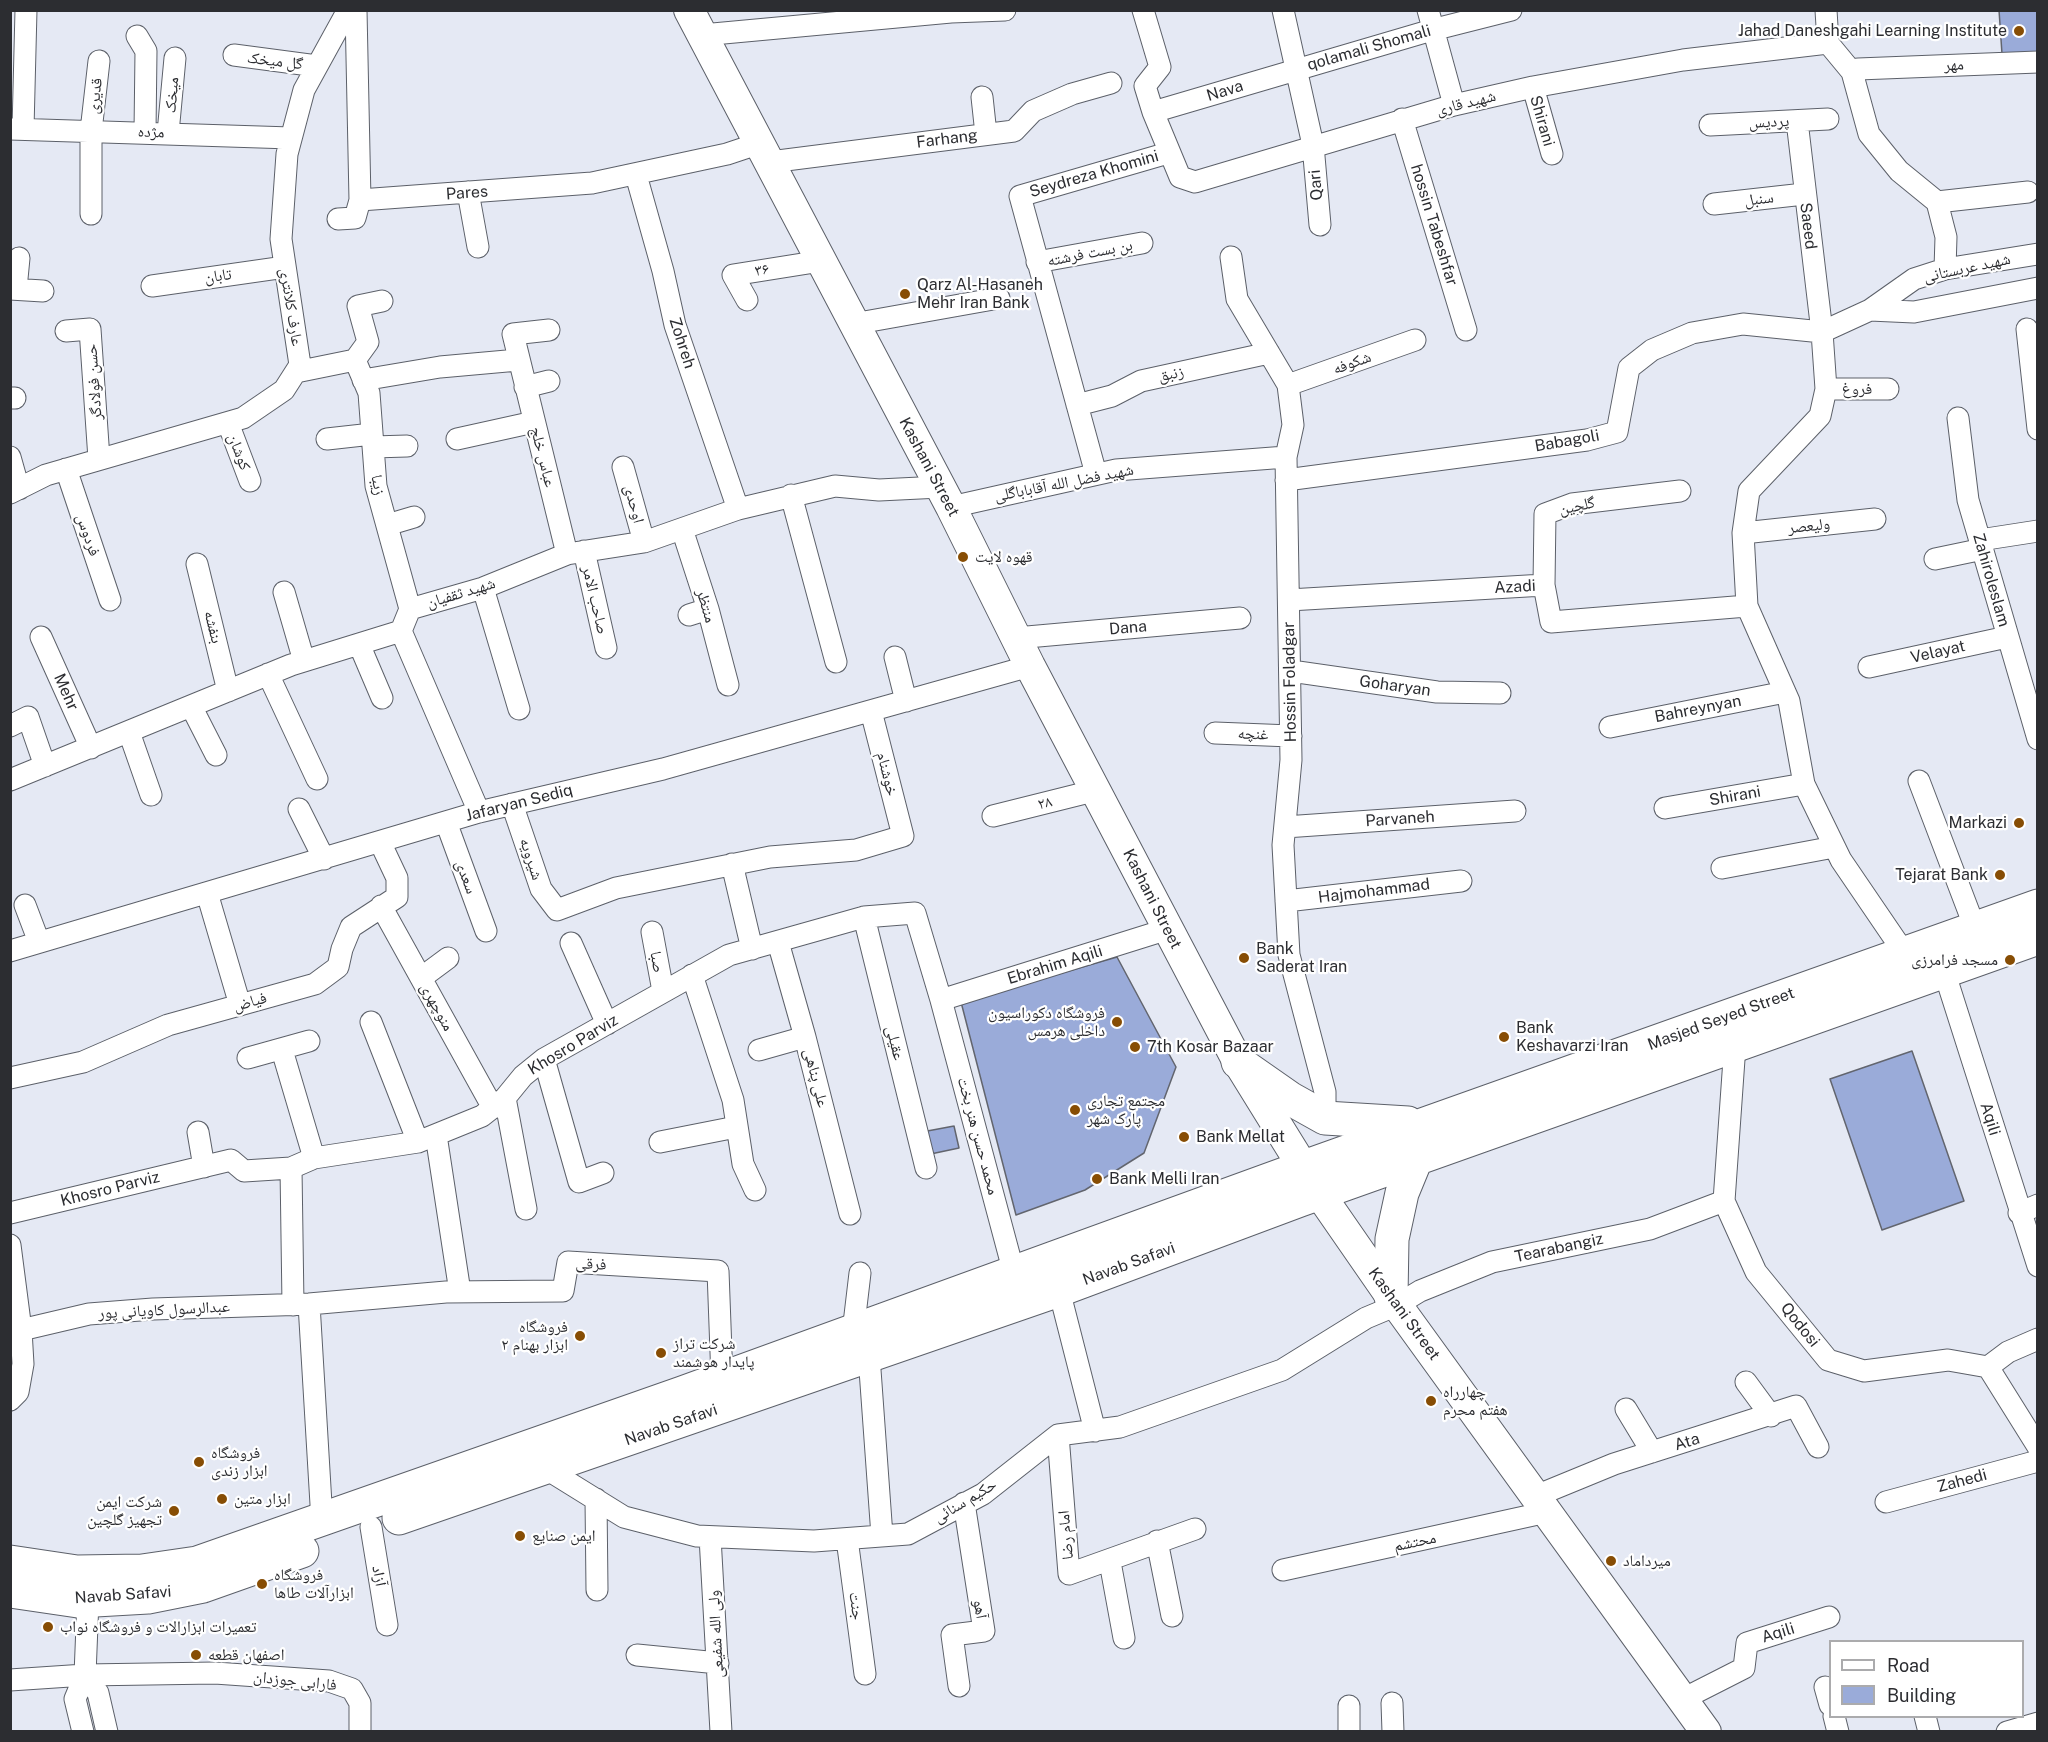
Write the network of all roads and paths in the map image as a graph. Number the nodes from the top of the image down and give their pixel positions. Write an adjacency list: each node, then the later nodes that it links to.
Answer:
1 (26, 10): 28 (street)
2 (348, 10): 16 (street, عارف کلانتری)
3 (356, 10): 42 (street)
4 (1143, 10): 23 (street, شهید قاری)
5 (1283, 10): 17 (street, Qari)
6 (1511, 10): 8 (street, qolamali Shomali)
7 (1002, 11): 9 (street)
8 (1430, 20): 17 (street, qolamali Shomali); 22 (street)
9 (695, 23): 35 (main road, Kashani Street)
10 (1827, 30): 18 (street); 20 (street, شهید قاری)
11 (136, 36): 30 (street)
12 (234, 55): 16 (street, گل میخک)
13 (175, 58): 31 (street, میخک)
14 (99, 62): 29 (street, قدیری)
15 (2037, 62): 18 (street, مهر)
16 (317, 66): 33 (street, عارف کلانتری)
17 (1296, 69): 23 (street, Nava); 34 (street, Qari)
18 (1860, 70): 43 (street)
19 (1111, 83): 32 (street, Farhang)
20 (1533, 87): 22 (street, شهید قاری); 37 (street, Shirani)
21 (982, 97): 32 (street)
22 (1454, 105): 24 (street, شهید قاری)
23 (1153, 112): 36 (street, شهید قاری)
24 (1402, 119): 34 (street, شهید قاری); 68 (street, hossin Tabeshfar)
25 (1828, 119): 26 (street, پردیس)
26 (1797, 120): 27 (street, پردیس); 41 (street, Saeed)
27 (1710, 125)
28 (17, 129): 29 (street, مژده)
29 (91, 130): 30 (street, مژده); 45 (street, قدیری)
30 (145, 132): 31 (street, مژده)
31 (168, 133): 33 (street, مژده)
32 (986, 134): 35 (street, Farhang)
33 (291, 138): 55 (street, عارف کلانتری)
34 (1313, 145): 36 (street, شهید قاری); 47 (street, Qari)
35 (765, 153): 38 (street, Pares); 53 (main road, Kashani Street)
36 (1168, 153): 54 (street, Seydreza Khomini)
37 (1552, 154)
38 (636, 175): 39 (street, Pares); 103 (street, Zohreh)
39 (468, 192): 42 (street, Pares); 49 (street)
40 (2028, 192): 43 (street)
41 (1804, 194): 44 (street, سنبل); 70 (street, Saeed)
42 (360, 200): 46 (street)
43 (1943, 201): 56 (street)
44 (1714, 204)
45 (91, 214)
46 (338, 219)
47 (1320, 225)
48 (1142, 243): 54 (street, بن بست فرشته)
49 (478, 247)
50 (2037, 254): 56 (street, شهید عربستانی)
51 (1231, 257): 72 (street, Hossin Foladgar)
52 (20, 258): 59 (street)
53 (820, 261): 62 (street, ۳۶); 65 (main road, Kashani Street)
54 (1037, 262): 82 (street, Seydreza Khomini)
55 (285, 267): 57 (street, تابان); 75 (street, عارف کلانتری)
56 (1945, 269): 64 (street, شهید عربستانی)
57 (152, 286)
58 (2037, 288): 64 (street, شهید عربستانی)
59 (13, 289): 60 (street)
60 (43, 291)
61 (999, 298): 65 (street)
62 (747, 300)
63 (382, 301): 73 (street)
64 (1870, 310): 70 (street, شهید عربستانی)
65 (854, 324): 102 (main road, Kashani Street)
66 (2027, 329): 86 (street)
67 (549, 330): 74 (street, عباس خلج)
68 (1466, 330)
69 (66, 331): 93 (street, حسن فولادگر)
70 (1816, 332): 80 (street, Saeed); 97 (street, Babagoli)
71 (1415, 340): 78 (street, شکوفه)
72 (1269, 353): 78 (street, Hossin Foladgar); 82 (street, زنبق)
73 (355, 360): 75 (street); 76 (street, زیبا)
74 (518, 360): 76 (street); 79 (street, عباس خلج)
75 (296, 372): 85 (street)
76 (363, 380): 88 (street, زیبا)
77 (549, 381): 79 (street)
78 (1288, 386): 92 (street, Hossin Foladgar)
79 (525, 387): 84 (street, عباس خلج)
80 (1826, 389): 81 (street, فروغ); 109 (street, Saeed)
81 (1888, 389)
82 (1077, 405): 96 (street, Seydreza Khomini)
83 (1958, 418): 111 (street, Zahiroleslam)
84 (534, 422): 89 (street); 112 (street, عباس خلج)
85 (228, 423): 93 (street); 98 (street, کوشان)
86 (2037, 429)
87 (327, 439): 88 (street)
88 (372, 440): 90 (street); 106 (street, زیبا)
89 (457, 440)
90 (407, 446)
91 (10, 457): 99 (street)
92 (1286, 458): 96 (street, شهید فضل الله آقاباباگلی); 97 (street, Hossin Foladgar)
93 (99, 459): 95 (street)
94 (623, 467): 110 (street, اوحدی)
95 (66, 469): 99 (street); 118 (street, فردوس)
96 (1096, 474): 102 (street, شهید فضل الله آقاباباگلی)
97 (1286, 480): 119 (street, Hossin Foladgar)
98 (250, 481)
99 (15, 491)
100 (1680, 491): 115 (street, گلچین)
101 (791, 495): 102 (street, شهید ثقفیان); 103 (street, شهید ثقفیان); 131 (street)
102 (945, 497): 126 (main road, Kashani Street)
103 (738, 509): 107 (street, شهید ثقفیان)
104 (414, 517): 106 (street)
105 (1875, 519): 109 (street, ولیعصر)
106 (387, 525): 121 (street, زیبا)
107 (682, 529): 110 (street, شهید ثقفیان); 136 (street, منتظر)
108 (2037, 531): 111 (street)
109 (1751, 532): 120 (street)
110 (644, 542): 112 (street, شهید ثقفیان)
111 (1981, 544): 113 (street); 125 (street, Zahiroleslam)
112 (575, 553): 116 (street, شهید ثقفیان); 128 (street, صاحب الامر)
113 (1935, 559)
114 (197, 564): 137 (street, بنفشه)
115 (1544, 585): 119 (street, Azadi); 120 (street, Azadi)
116 (483, 588): 121 (street, شهید ثقفیان); 143 (street)
117 (284, 592): 130 (street)
118 (110, 600)
119 (1289, 600): 134 (street, Hossin Foladgar)
120 (1747, 606): 138 (street)
121 (410, 609): 123 (street, شهید ثقفیان)
122 (1240, 618): 126 (street, Dana)
123 (400, 631): 127 (street); 164 (street)
124 (41, 637): 151 (street, Mehr)
125 (2007, 637): 133 (street, Velayat); 150 (street, Zahiroleslam)
126 (1016, 638): 132 (main road, Kashani Street)
127 (359, 644): 130 (street); 140 (street)
128 (606, 648)
129 (895, 657): 141 (street)
130 (304, 661): 135 (street)
131 (836, 662)
132 (1030, 666): 141 (street, Jafaryan Sediq); 158 (main road, Kashani Street)
133 (1869, 667)
134 (1291, 671): 139 (street, Goharyan); 149 (street, Hossin Foladgar)
135 (268, 674): 137 (street); 154 (street)
136 (728, 685)
137 (228, 691): 142 (street)
138 (1785, 692): 146 (street, Bahreynyan); 157 (street)
139 (1500, 693)
140 (382, 698)
141 (906, 701): 144 (street, Jafaryan Sediq)
142 (191, 706): 147 (street); 152 (street)
143 (519, 709)
144 (871, 711): 160 (street, Jafaryan Sediq); 171 (street, خوشنام)
145 (10, 726): 153 (street)
146 (1610, 727)
147 (129, 732): 151 (street); 159 (street)
148 (1215, 733): 149 (street, غنچه)
149 (1291, 736): 167 (street, Hossin Foladgar)
150 (2037, 739)
151 (91, 747): 153 (street)
152 (216, 755)
153 (45, 766): 155 (street)
154 (317, 779)
155 (10, 780)
156 (1919, 781): 180 (street)
157 (1804, 784): 161 (street, Shirani); 169 (street)
158 (1097, 790): 165 (street, ۲۸); 181 (main road, Kashani Street)
159 (151, 795)
160 (512, 804): 164 (street, Jafaryan Sediq); 171 (street, شیرویه)
161 (1665, 808)
162 (298, 809): 170 (street)
163 (1515, 811): 167 (street, Parvaneh)
164 (479, 812): 166 (street, Jafaryan Sediq)
165 (993, 816)
166 (446, 822): 168 (street, Jafaryan Sediq); 182 (street, سعدی)
167 (1285, 826): 175 (street, Hossin Foladgar)
168 (380, 842): 170 (street, Jafaryan Sediq); 177 (street, فیاض)
169 (1839, 856): 172 (street); 190 (street)
170 (324, 859): 174 (street, Jafaryan Sediq)
171 (732, 864): 188 (street)
172 (1722, 868)
173 (1461, 880): 175 (street, Hajmohammad)
174 (207, 893): 185 (street, Jafaryan Sediq); 197 (street)
175 (1286, 902): 210 (street, Hossin Foladgar)
176 (25, 905): 185 (street)
177 (381, 906): 194 (street, منوچهری); 197 (street, فیاض)
178 (2037, 906): 180 (main road, Masjed Seyed Street)
179 (864, 917): 186 (street, Khosro Parviz); 196 (street, Khosro Parviz); 220 (street, عقیلی)
180 (1975, 928): 190 (main road, Masjed Seyed Street)
181 (1168, 929): 196 (street, Ebrahim Aqili); 207 (main road, Kashani Street)
182 (486, 932)
183 (652, 932): 195 (street, صبا)
184 (2037, 938): 192 (main road, Masjed Seyed Street)
185 (39, 942): 189 (street, Jafaryan Sediq)
186 (778, 942): 188 (street, Khosro Parviz); 200 (street, علی پناهی)
187 (571, 943): 199 (street)
188 (752, 949): 193 (street, Khosro Parviz)
189 (10, 951)
190 (1905, 954): 211 (main road, Masjed Seyed Street)
191 (448, 958): 194 (street)
192 (1944, 971): 202 (main road, Masjed Seyed Street); 226 (street, Aqili)
193 (692, 975): 195 (street, Khosro Parviz); 212 (street)
194 (421, 978): 209 (street, منوچهری)
195 (663, 991): 199 (street, Khosro Parviz)
196 (941, 1000): 233 (street, محمد حسن هنر بخت)
197 (240, 1005): 208 (street, فیاض)
198 (371, 1022): 214 (street)
199 (607, 1024): 206 (street, Khosro Parviz)
200 (805, 1038): 204 (street); 228 (street, علی پناهی)
201 (309, 1041): 203 (street)
202 (1735, 1045): 217 (main road, Masjed Seyed Street); 224 (street, Qodosi)
203 (282, 1050): 205 (street); 216 (street)
204 (759, 1050)
205 (248, 1059)
206 (544, 1059): 209 (street, Khosro Parviz); 221 (street)
207 (1238, 1062): 210 (main road); 222 (main road, Kashani Street)
208 (10, 1078)
209 (499, 1103): 214 (street, Khosro Parviz); 225 (street, منوچهری)
210 (1325, 1118): 211 (main road)
211 (1428, 1123): 222 (main road, Masjed Seyed Street)
212 (736, 1127): 215 (street); 223 (street)
213 (198, 1132): 218 (street)
214 (427, 1138): 216 (street, Khosro Parviz); 235 (street)
215 (660, 1142)
216 (314, 1158): 219 (street, Khosro Parviz)
217 (1416, 1159): 222 (main road, Masjed Seyed Street); 236 (main road)
218 (204, 1167): 219 (street, Khosro Parviz); 227 (street, Khosro Parviz)
219 (291, 1168): 237 (street)
220 (926, 1168)
221 (603, 1173)
222 (1311, 1180): 233 (main road, Navab Safavi); 234 (main road, Navab Safavi); 236 (main road, Kashani Street)
223 (755, 1190)
224 (1724, 1201): 236 (street, Tearabangiz); 241 (street, Qodosi)
225 (526, 1209)
226 (2028, 1209): 230 (street, Aqili)
227 (10, 1213)
228 (850, 1214)
229 (10, 1245): 231 (street)
230 (2037, 1266)
231 (12, 1270): 238 (street)
232 (860, 1273): 240 (street)
233 (1014, 1273): 240 (main road, Navab Safavi)
234 (1059, 1290): 240 (main road, Navab Safavi); 247 (street)
235 (460, 1292): 237 (street, فرقی); 242 (street, فرقی)
236 (1394, 1301): 247 (street); 257 (main road, Kashani Street)
237 (301, 1304): 238 (street, عبدالرسول کاویانی پور); 258 (street)
238 (21, 1330): 244 (street)
239 (2037, 1339): 241 (street)
240 (861, 1344): 242 (main road, Navab Safavi); 253 (main road, Navab Safavi); 261 (street)
241 (1988, 1367): 250 (street)
242 (722, 1379): 258 (main road, Navab Safavi)
243 (1746, 1382): 246 (street)
244 (10, 1400)
245 (1626, 1409): 251 (street)
246 (1771, 1416): 249 (street, Ata); 251 (street, Ata)
247 (1095, 1431): 248 (street)
248 (1058, 1435): 256 (street, حکیم سنائی); 266 (street, امام رضا)
249 (1818, 1447)
250 (2037, 1448)
251 (1652, 1452): 257 (street, Ata)
252 (2037, 1461): 255 (street, Zahedi)
253 (545, 1467): 254 (street, حکیم سنائی); 259 (main road, Navab Safavi)
254 (596, 1499): 262 (street, حکیم سنائی); 268 (street)
255 (1886, 1502)
256 (964, 1503): 261 (street, حکیم سنائی); 280 (street, آهو)
257 (1542, 1504): 267 (street, محتشم); 281 (main road, Kashani Street)
258 (322, 1521): 265 (main road, Navab Safavi)
259 (370, 1527): 270 (main road, Navab Safavi); 273 (street, آزاد)
260 (1195, 1529): 264 (street, امام رضا)
261 (882, 1536): 263 (street, حکیم سنائی)
262 (710, 1537): 263 (street, حکیم سنائی); 276 (street, ولی الله شفیعی)
263 (847, 1539): 277 (street, جنت)
264 (1157, 1541): 266 (street, امام رضا); 271 (street)
265 (10, 1562)
266 (1110, 1562): 274 (street)
267 (1283, 1570)
268 (597, 1590)
269 (10, 1591): 270 (main road, Navab Safavi)
270 (88, 1600): 278 (street)
271 (1172, 1616)
272 (1830, 1617): 281 (street, Aqili)
273 (387, 1624)
274 (1124, 1638)
275 (637, 1655): 276 (street)
276 (718, 1663): 289 (street, ولی الله شفیعی)
277 (865, 1674)
278 (86, 1675): 279 (street, فارابی جوزدان); 286 (street); 287 (street); 288 (street, فارابی جوزدان)
279 (10, 1680)
280 (959, 1686)
281 (1683, 1699): 292 (main road, Kashani Street)
282 (1392, 1703): 291 (street)
283 (1349, 1706): 290 (street)
284 (2037, 1723): 285 (street)
285 (2011, 1726)
286 (83, 1731)
287 (107, 1731)
288 (360, 1731)
289 (721, 1731)
290 (1349, 1731)
291 (1393, 1731)
292 (1706, 1731)

